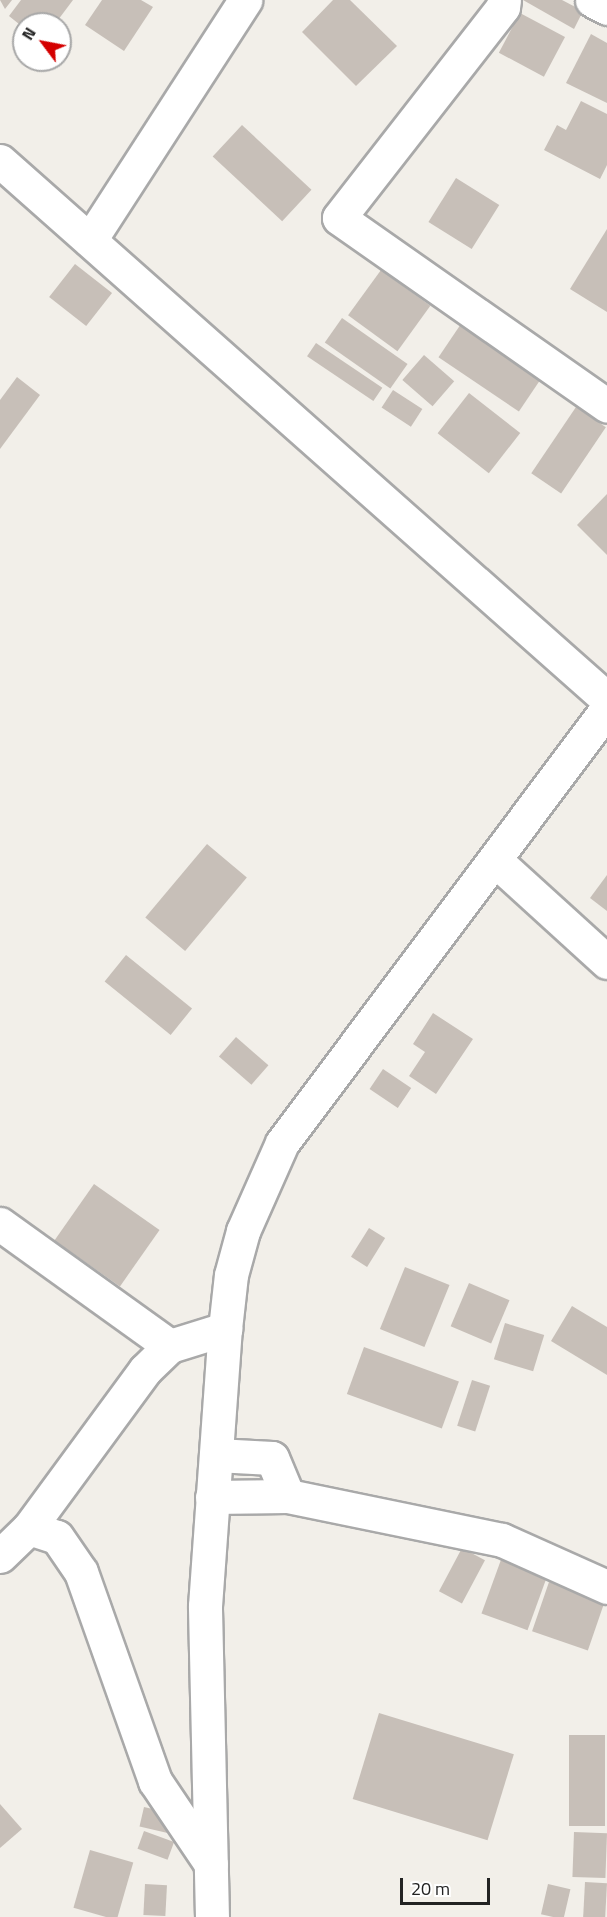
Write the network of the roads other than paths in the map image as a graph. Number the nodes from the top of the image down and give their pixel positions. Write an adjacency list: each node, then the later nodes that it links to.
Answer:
1 (245, 0): 6 (street)
2 (504, 0): 7 (street)
3 (592, 0): 4 (street)
4 (607, 8)
5 (3, 171): 6 (street)
6 (90, 240): 8 (street)
7 (607, 406)
8 (607, 699)
9 (607, 709): 10 (street)
10 (496, 861): 11 (street); 13 (street)
11 (607, 962)
12 (0, 1224): 14 (street)
13 (225, 1329): 14 (street); 15 (street)
14 (170, 1346): 18 (street)
15 (216, 1455): 16 (street); 17 (street)
16 (288, 1496): 17 (street); 20 (street)
17 (212, 1497): 21 (street)
18 (29, 1528): 19 (street); 21 (street)
19 (0, 1556)
20 (607, 1587)
21 (211, 1864): 22 (street)
22 (213, 1917)

